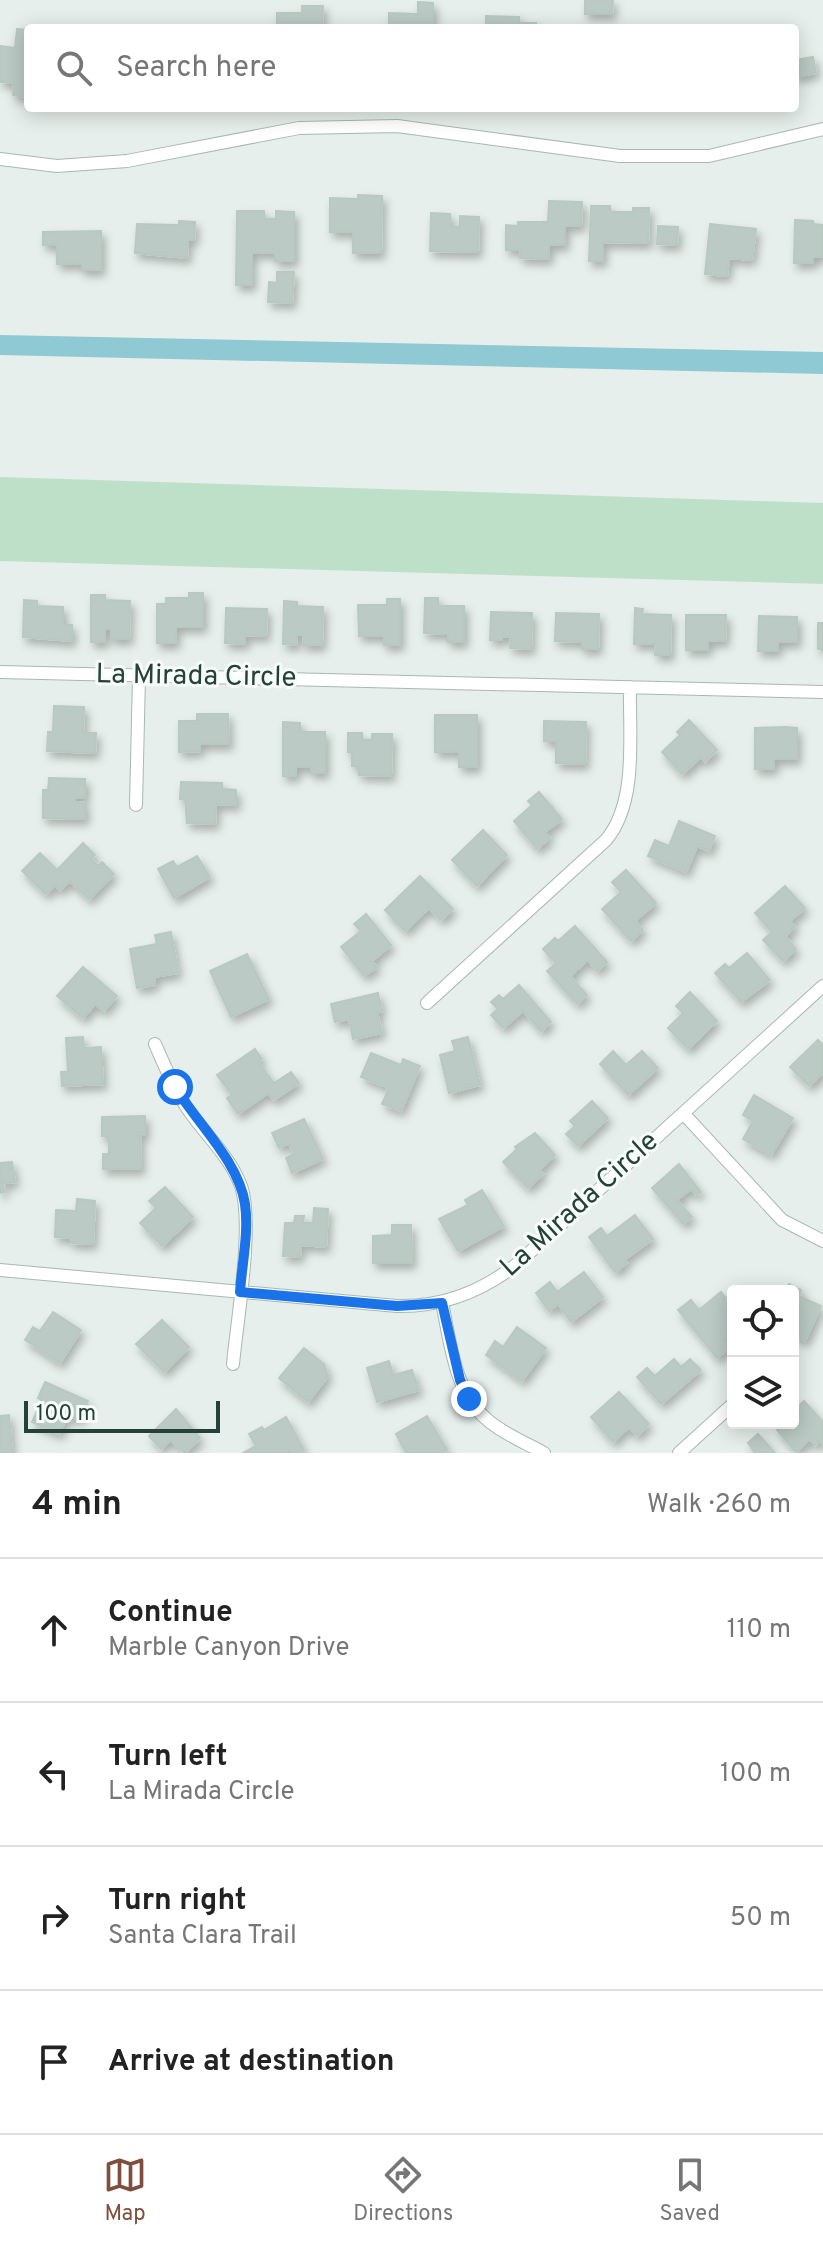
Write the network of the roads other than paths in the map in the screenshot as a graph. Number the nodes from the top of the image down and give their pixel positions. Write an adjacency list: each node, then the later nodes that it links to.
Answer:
1 (823, 129): 2 (street)
2 (0, 159)
3 (0, 672): 4 (street, La Mirada Circle)
4 (139, 676): 5 (street, La Mirada Circle); 7 (street)
5 (630, 687): 6 (street, La Mirada Circle); 9 (street)
6 (823, 692)
7 (136, 805)
8 (823, 987): 11 (street, La Mirada Circle)
9 (427, 1003)
10 (155, 1044): 15 (street)
11 (683, 1113): 12 (street); 16 (street, La Mirada Circle)
12 (823, 1241)
13 (0, 1270): 14 (street); 15 (street, La Mirada Circle)
14 (0, 1280)
15 (240, 1292): 16 (street, La Mirada Circle); 17 (street)
16 (442, 1303): 19 (street)
17 (233, 1364)
18 (727, 1409): 20 (street)
19 (544, 1453)
20 (679, 1453)

